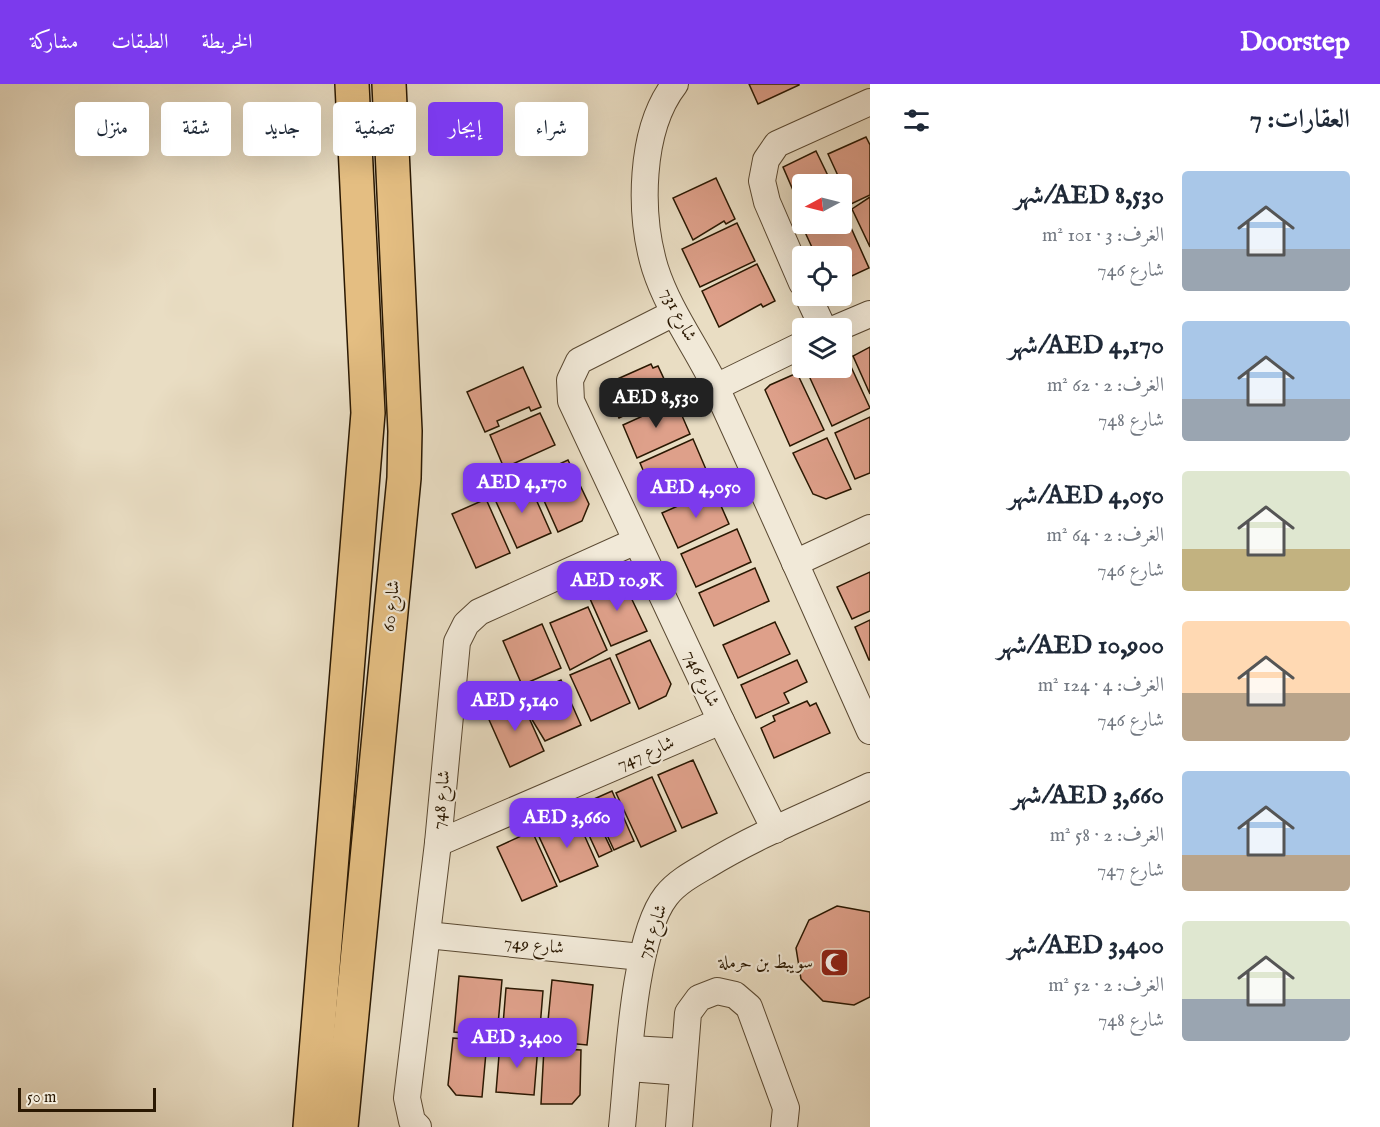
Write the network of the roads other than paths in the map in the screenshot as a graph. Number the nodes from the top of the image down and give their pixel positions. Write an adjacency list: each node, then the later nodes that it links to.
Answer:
1 (352, 84): 23 (main road, شارع 60)
2 (389, 84): 24 (main road, شارع 60)
3 (675, 84): 6 (street, شارع 731)
4 (870, 102): 5 (street)
5 (792, 260)
6 (674, 313): 10 (street, شارع 731); 12 (street, شارع 746)
7 (870, 314): 8 (street)
8 (852, 322)
9 (792, 350): 10 (street)
10 (716, 387): 13 (street, شارع 731)
11 (870, 528): 13 (street)
12 (636, 541): 14 (street, شارع 746); 18 (street, شارع 748)
13 (795, 563): 15 (street, شارع 731)
14 (721, 722): 17 (street, شارع 746); 18 (street, شارع 747)
15 (870, 731)
16 (870, 786): 17 (street, شارع 751)
17 (776, 830): 20 (street, شارع 751)
18 (438, 843): 19 (street, شارع 748)
19 (427, 935): 20 (street, شارع 749); 25 (street, شارع 748)
20 (641, 957): 21 (street, شارع 751)
21 (630, 1058): 22 (street); 26 (street, شارع 751)
22 (683, 1062): 27 (street); 28 (street)
23 (310, 1127)
24 (341, 1127)
25 (418, 1127)
26 (622, 1127)
27 (679, 1127)
28 (784, 1127)

